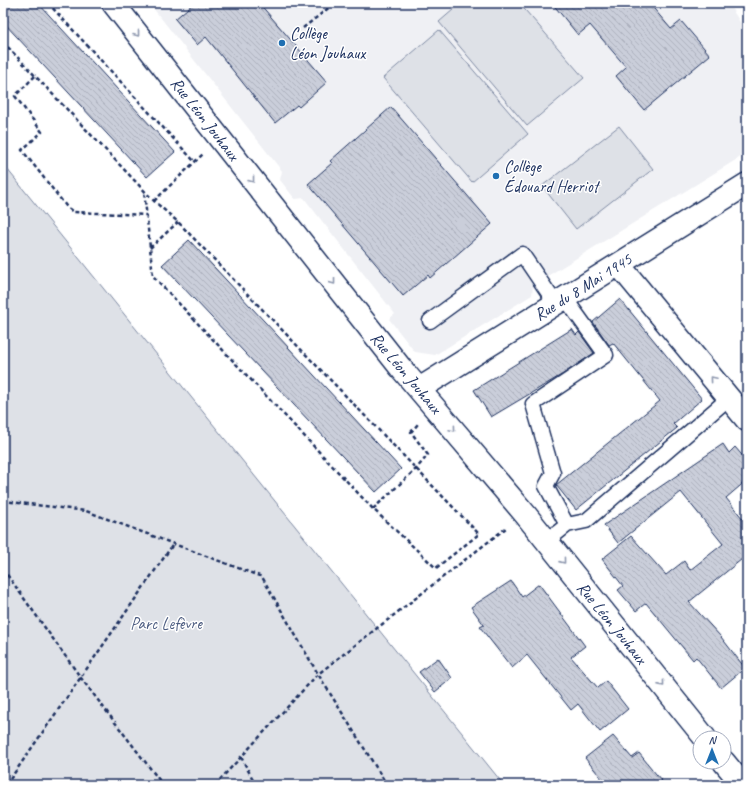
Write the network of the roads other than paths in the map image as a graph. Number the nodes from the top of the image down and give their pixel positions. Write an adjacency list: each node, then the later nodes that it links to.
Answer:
1 (113, 3): 6 (street, Rue Léon Jouhaux, one-way to 6)
2 (747, 184): 3 (street, Rue du 8 Mai 1945)
3 (619, 265): 4 (street, Rue du 8 Mai 1945); 7 (street, one-way to 3)
4 (560, 301): 5 (lane); 6 (street, Rue du 8 Mai 1945); 9 (lane)
5 (430, 321)
6 (419, 389): 10 (street, Rue Léon Jouhaux, one-way to 10)
7 (729, 398): 8 (street); 9 (lane)
8 (747, 420)
9 (567, 525): 10 (lane)
10 (547, 541): 11 (street, Rue Léon Jouhaux, one-way to 11)
11 (699, 730)
12 (731, 770): 13 (street)
13 (743, 785)

